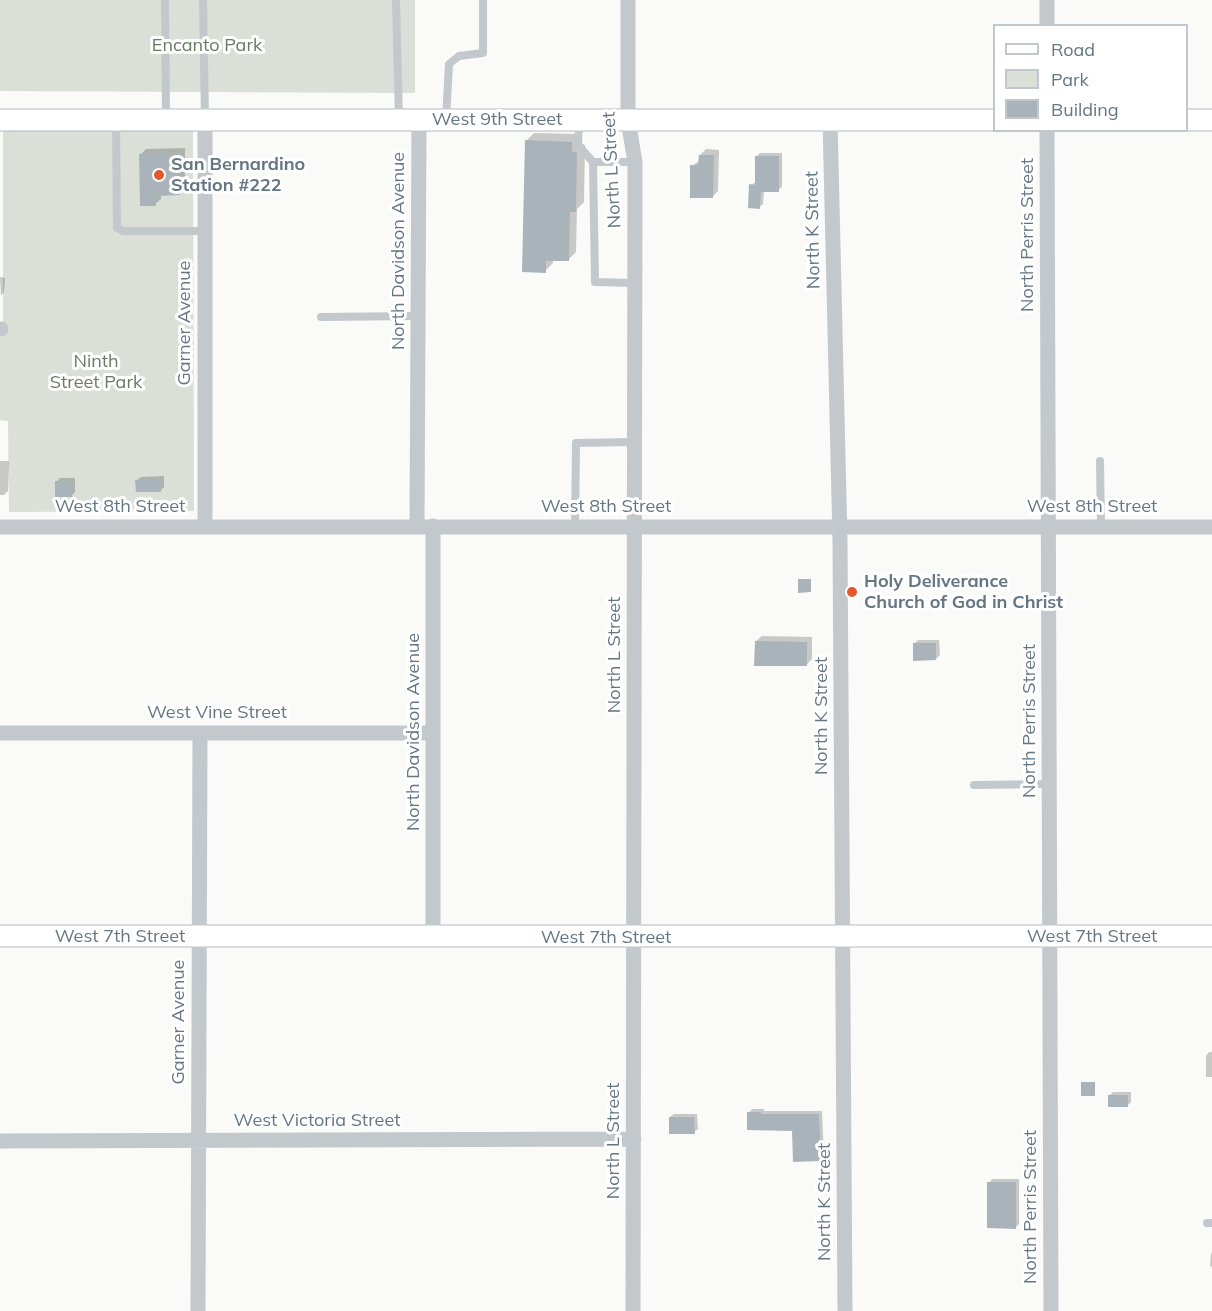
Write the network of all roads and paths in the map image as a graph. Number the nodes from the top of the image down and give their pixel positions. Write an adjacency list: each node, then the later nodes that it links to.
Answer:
1 (165, 0): 10 (lane)
2 (203, 0): 11 (lane)
3 (396, 0): 12 (lane)
4 (483, 0): 13 (lane)
5 (628, 0): 15 (street, North L Street)
6 (1047, 0): 7 (street)
7 (1047, 24)
8 (0, 120): 9 (street, West 9th Street)
9 (116, 120): 10 (street, West 9th Street); 23 (lane)
10 (166, 120): 11 (street, West 9th Street)
11 (205, 120): 12 (street, West 9th Street); 23 (street, Garner Avenue)
12 (409, 120): 13 (street, West 9th Street); 25 (street, North Davidson Avenue)
13 (446, 120): 14 (street, West 9th Street)
14 (579, 120): 15 (street, West 9th Street); 21 (lane)
15 (628, 120): 16 (street, West 9th Street); 22 (street, North L Street)
16 (830, 120): 17 (street, West 9th Street); 34 (street, North K Street)
17 (993, 120)
18 (1188, 120): 19 (street)
19 (1212, 120)
20 (1047, 132): 35 (street, North Perris Street)
21 (593, 162): 22 (lane); 24 (lane)
22 (635, 162): 24 (street, North L Street)
23 (205, 231): 29 (street, Garner Avenue)
24 (635, 284): 27 (street, North L Street)
25 (418, 316): 26 (lane); 30 (street, North Davidson Avenue)
26 (321, 317)
27 (635, 442): 33 (lane); 37 (street, North L Street)
28 (1100, 461): 36 (lane)
29 (205, 526): 30 (street, West 8th Street); 32 (street, West 8th Street)
30 (425, 526): 33 (street, West 8th Street); 40 (street, North Davidson Avenue)
31 (1212, 526): 36 (street, West 8th Street)
32 (0, 527)
33 (575, 527): 37 (street, West 8th Street)
34 (840, 527): 35 (street, West 8th Street); 37 (street, West 8th Street); 45 (street, North K Street)
35 (1048, 527): 36 (street, West 8th Street); 41 (street, North Perris Street)
36 (1101, 527)
37 (635, 528): 49 (street, North L Street)
38 (0, 733): 39 (street, West Vine Street)
39 (200, 733): 40 (street, West Vine Street); 47 (street, Garner Avenue)
40 (433, 733): 48 (street, North Davidson Avenue)
41 (1050, 784): 42 (lane); 46 (street, North Perris Street)
42 (974, 785)
43 (0, 936): 47 (street, West 7th Street)
44 (1212, 936): 46 (street, West 7th Street)
45 (843, 937): 46 (street, West 7th Street); 49 (street, West 7th Street); 55 (street, North K Street)
46 (1050, 937): 56 (street, North Perris Street)
47 (199, 938): 48 (street, West 7th Street); 51 (street, Garner Avenue)
48 (433, 938): 49 (street, West 7th Street)
49 (635, 938): 50 (street, North L Street)
50 (634, 1139): 51 (street, West Victoria Street); 54 (street, North L Street)
51 (198, 1140): 52 (street, West Victoria Street); 53 (street, Garner Avenue)
52 (0, 1141)
53 (198, 1311)
54 (633, 1311)
55 (846, 1311)
56 (1051, 1311)

